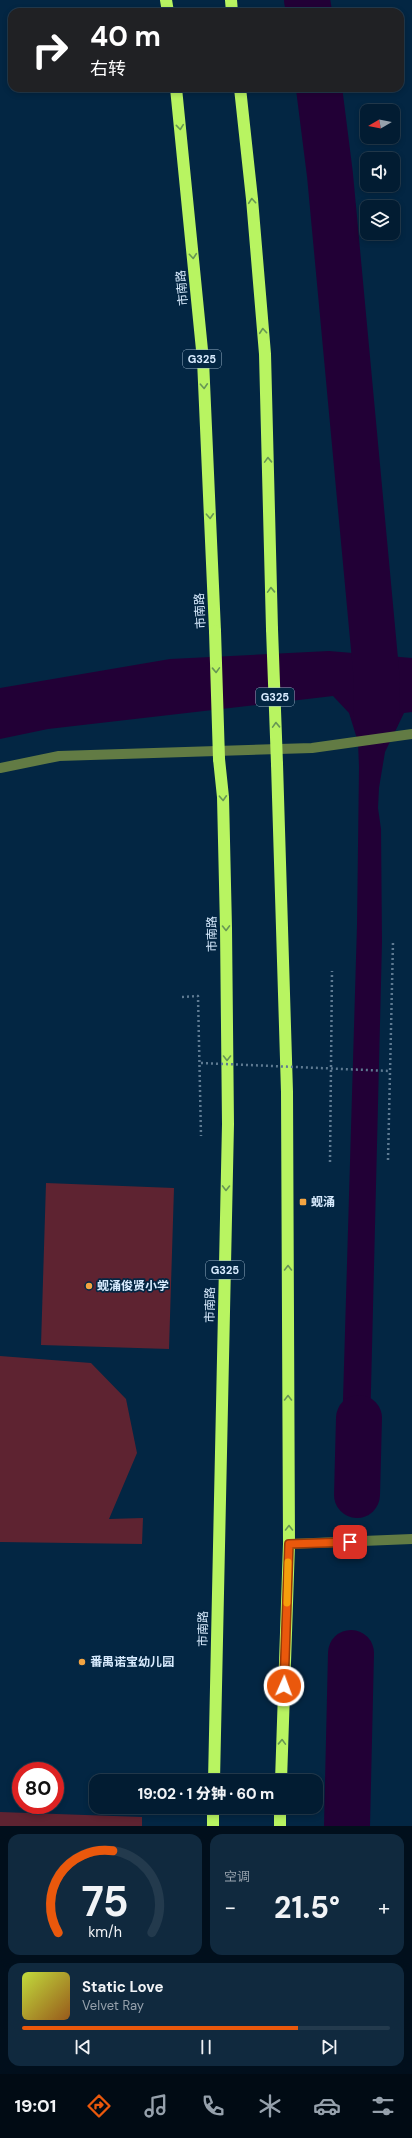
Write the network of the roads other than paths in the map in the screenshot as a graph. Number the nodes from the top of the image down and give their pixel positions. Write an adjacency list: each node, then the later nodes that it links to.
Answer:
1 (176, 92): 7 (highway, 市南路 / G325, one-way to 7, bridge)
2 (240, 92): 6 (highway, G325, one-way to 2, bridge)
3 (412, 734): 4 (street)
4 (0, 768)
5 (412, 1539): 6 (street)
6 (289, 1544): 8 (highway, G325, one-way to 6)
7 (214, 1774)
8 (281, 1774)
9 (214, 1814): 11 (highway)
10 (280, 1814): 12 (highway)
11 (213, 1826)
12 (280, 1826)

